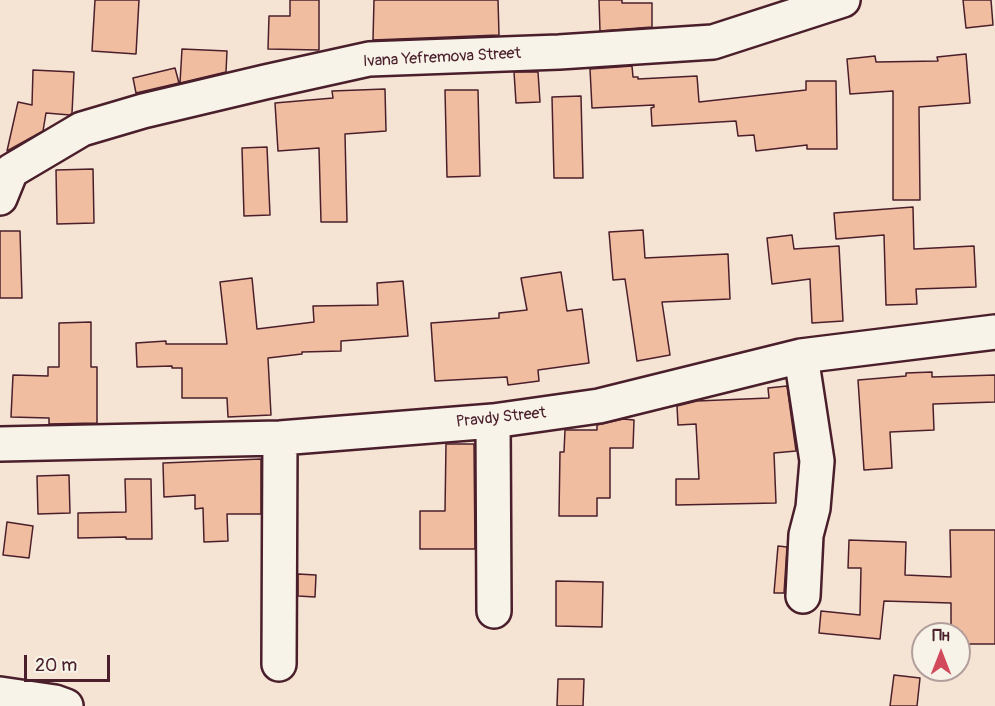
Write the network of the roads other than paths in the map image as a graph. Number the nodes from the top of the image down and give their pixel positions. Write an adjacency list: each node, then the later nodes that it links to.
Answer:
1 (843, 0): 2 (street, Ivana Yefremova Street)
2 (4, 175)
3 (995, 332): 4 (street, Pravdy Street)
4 (801, 356): 5 (street, Pravdy Street); 8 (street)
5 (493, 421): 6 (street, Pravdy Street); 9 (street)
6 (280, 438): 7 (street, Pravdy Street); 10 (street)
7 (0, 444)
8 (802, 596)
9 (494, 611)
10 (279, 664)
11 (0, 694): 12 (street)
12 (66, 706)

